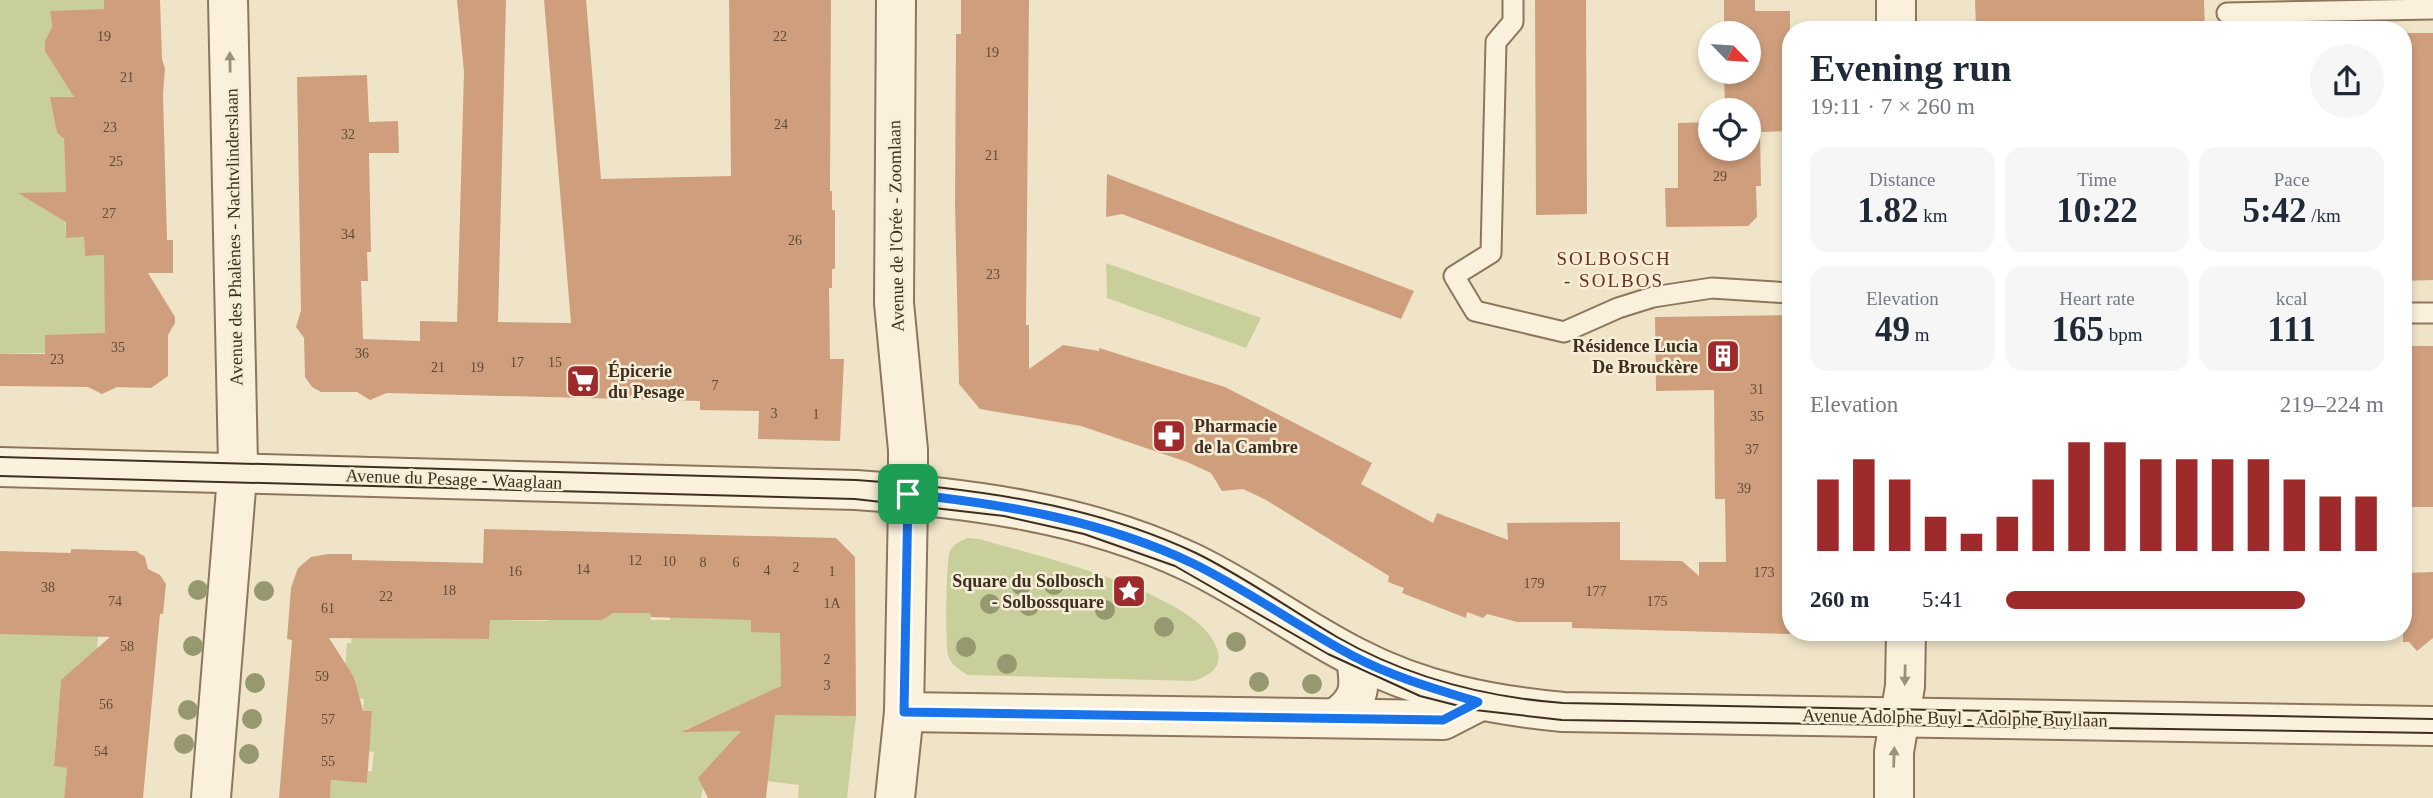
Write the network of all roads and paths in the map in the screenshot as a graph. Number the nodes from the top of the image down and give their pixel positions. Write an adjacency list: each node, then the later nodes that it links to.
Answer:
1 (228, 0): 12 (street, Avenue des Phalènes - Nachtvlinderslaan, one-way to 1)
2 (896, 0): 13 (street, Avenue de l'Orée - Zoomlaan)
3 (1513, 0): 8 (lane)
4 (1896, 0): 7 (street)
5 (2433, 9): 6 (lane)
6 (2227, 14)
7 (1896, 21)
8 (1782, 292)
9 (2412, 313): 10 (lane)
10 (2433, 313)
11 (0, 467): 12 (street, Avenue du Pesage - Waaglaan)
12 (237, 474): 13 (street, Avenue du Pesage - Waaglaan); 21 (street, Avenue des Phalènes - Nachtvlinderslaan)
13 (908, 494): 15 (street); 17 (street)
14 (1906, 641): 19 (street, one-way to 19)
15 (1356, 658): 16 (street); 18 (street)
16 (1478, 702): 18 (street); 19 (street, Avenue Adolphe Buyl - Adolphe Buyllaan)
17 (904, 712): 18 (street); 22 (street)
18 (1338, 717)
19 (1900, 717): 20 (street, Avenue Adolphe Buyl - Adolphe Buyllaan); 23 (street, one-way to 19)
20 (2433, 726)
21 (211, 798)
22 (895, 798)
23 (1894, 798)

